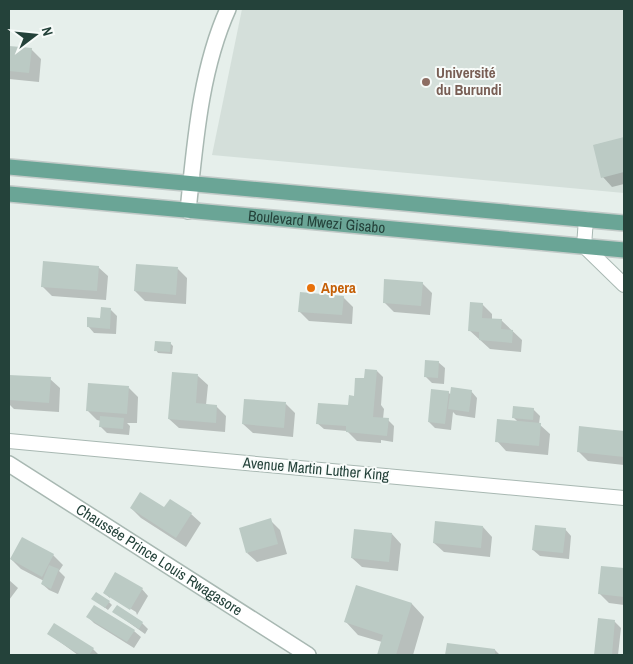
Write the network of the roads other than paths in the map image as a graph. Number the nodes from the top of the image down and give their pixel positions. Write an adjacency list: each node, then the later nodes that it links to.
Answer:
1 (228, 9): 3 (street)
2 (9, 167): 3 (main road, Boulevard Mwezi Gisabo)
3 (191, 183): 5 (street); 6 (main road, Boulevard Mwezi Gisabo)
4 (9, 194): 5 (main road, Boulevard Mwezi Gisabo)
5 (188, 211): 8 (main road, Boulevard Mwezi Gisabo)
6 (586, 219): 7 (main road, Boulevard Mwezi Gisabo); 8 (street)
7 (624, 222)
8 (584, 246): 9 (main road, Boulevard Mwezi Gisabo); 10 (street)
9 (624, 250)
10 (624, 285)
11 (9, 441): 13 (street, Avenue Martin Luther King)
12 (9, 464): 14 (street, Chaussée Prince Louis Rwagasore)
13 (624, 498)
14 (308, 655)

